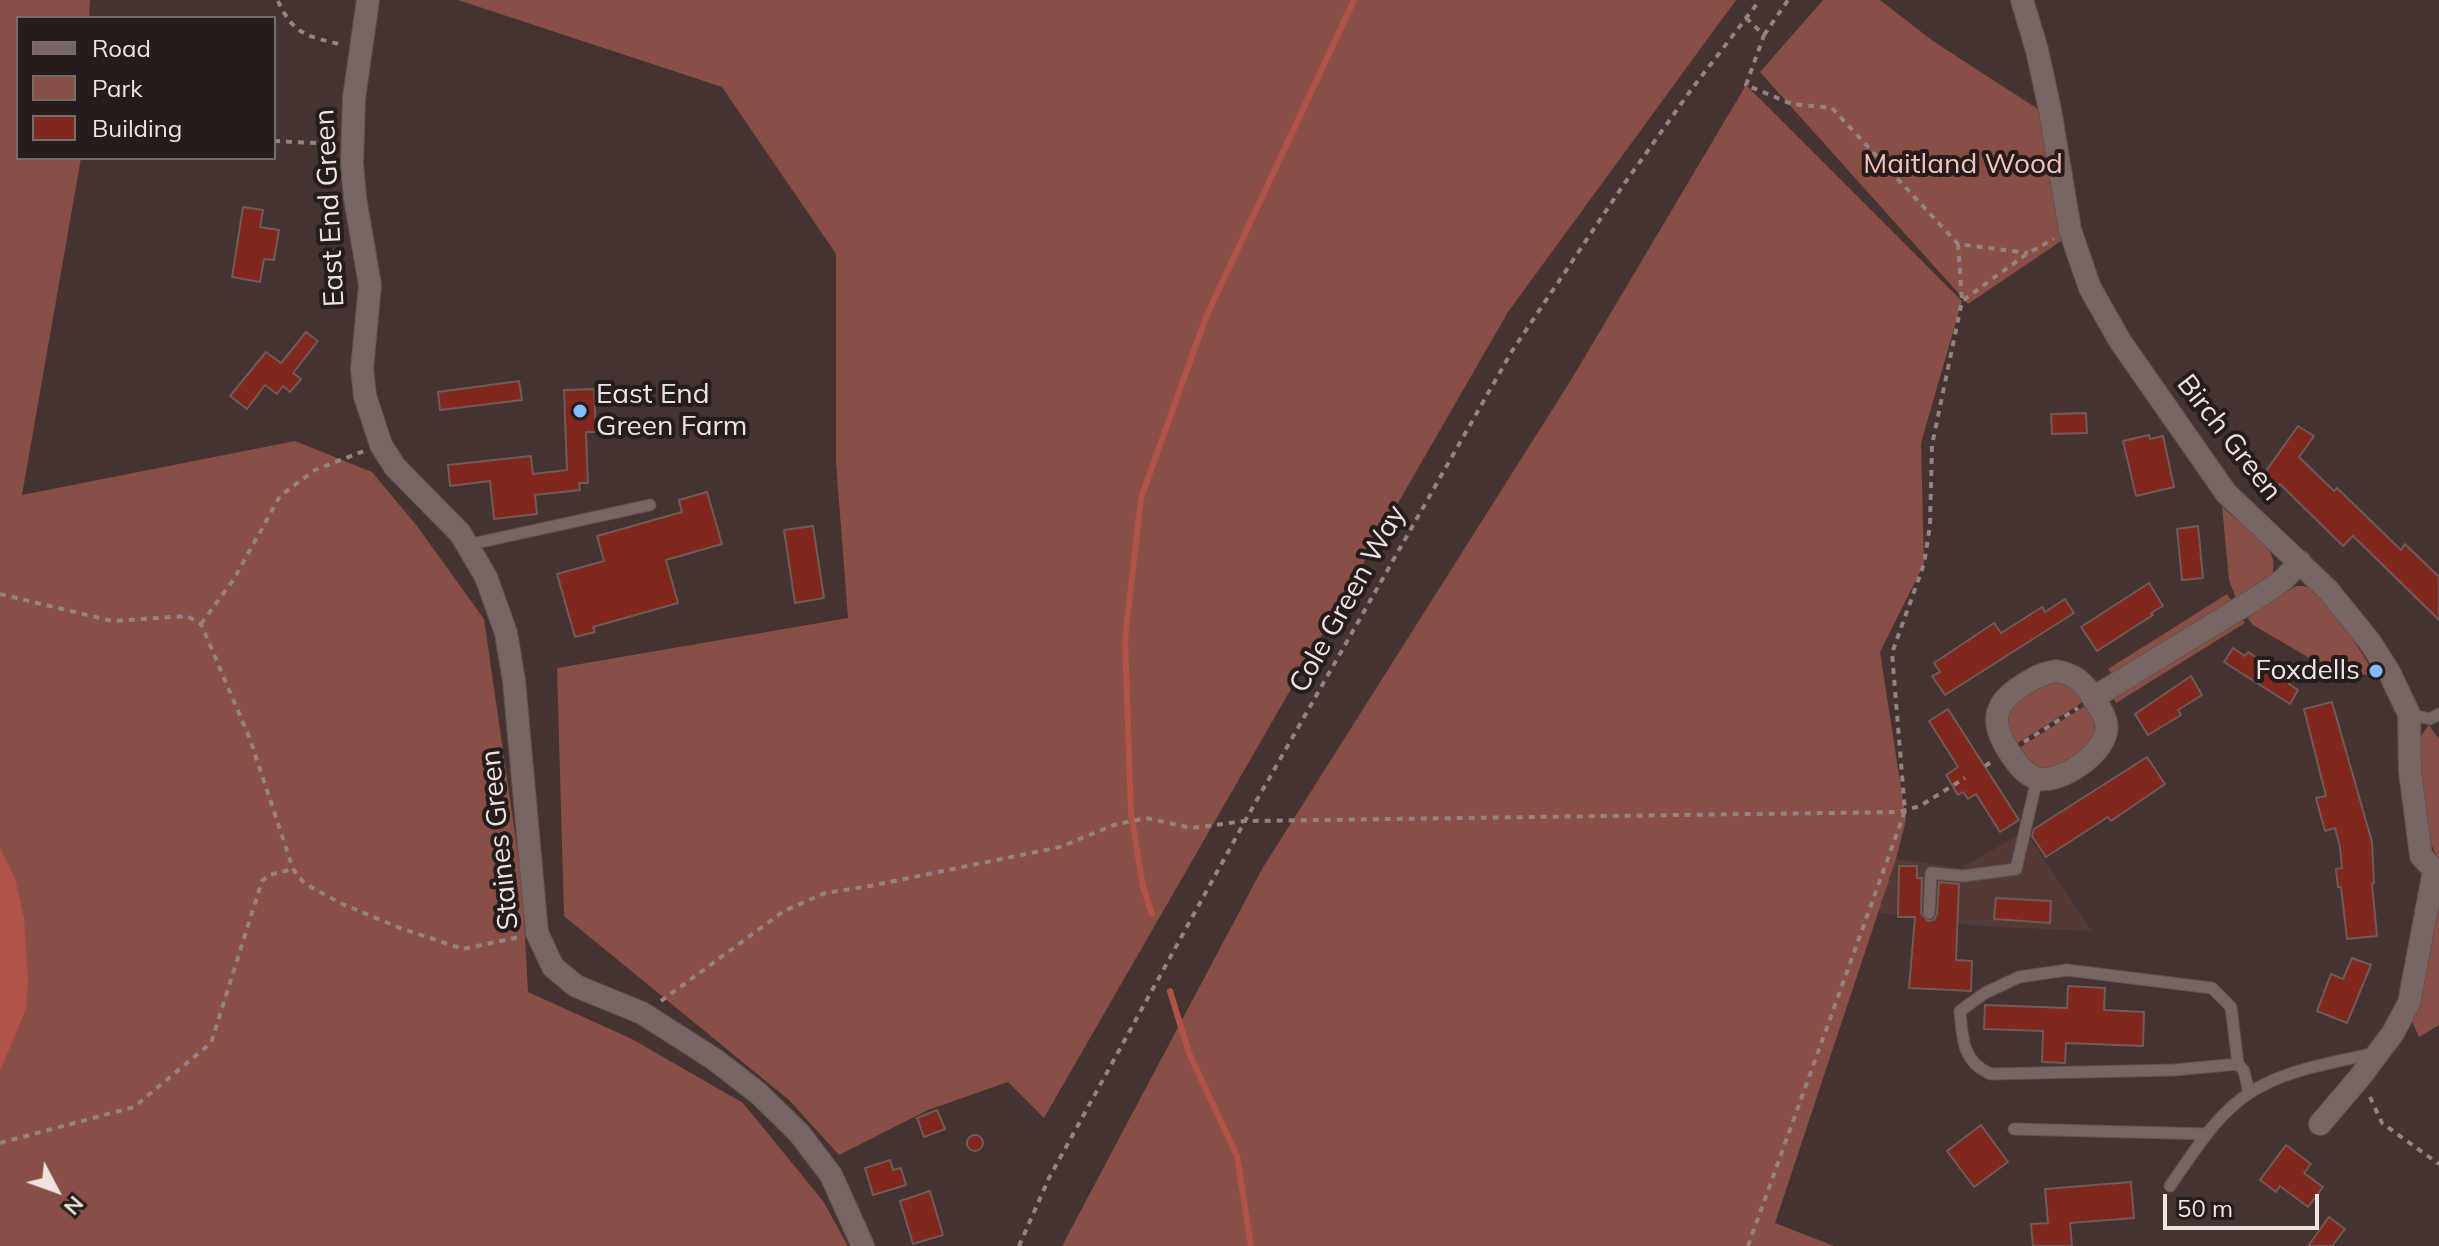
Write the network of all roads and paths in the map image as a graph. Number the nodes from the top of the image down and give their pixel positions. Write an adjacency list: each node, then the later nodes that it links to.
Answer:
1 (368, 0): 8 (street, East End Green)
2 (1760, 0): 6 (path, Cole Green Way)
3 (1788, 0): 7 (path)
4 (2022, 0): 11 (street, Birch Green)
5 (278, 1): 8 (path)
6 (1746, 18): 7 (path); 29 (path, Cole Green Way)
7 (1764, 35): 12 (path)
8 (361, 46): 10 (street, East End Green)
9 (276, 141): 10 (path)
10 (352, 145): 15 (street, East End Green)
11 (2070, 230): 13 (path); 19 (street, Birch Green)
12 (1958, 244): 13 (path); 14 (path)
13 (2028, 253): 14 (path)
14 (1962, 301): 28 (path)
15 (371, 413): 16 (street, Staines Green)
16 (381, 445): 18 (street, Staines Green); 21 (path)
17 (650, 505): 18 (lane)
18 (467, 545): 33 (street, Staines Green)
19 (2300, 562): 22 (street); 23 (street, Birch Green)
20 (0, 594): 21 (path)
21 (201, 624): 30 (path)
22 (2093, 698): 25 (path); 25 (street); 27 (street)
23 (2409, 714): 24 (lane); 31 (street, Birch Green)
24 (2439, 714)
25 (2009, 751): 27 (street)
26 (1965, 778): 28 (path)
27 (2037, 779): 32 (lane)
28 (1905, 811): 29 (path); 47 (path)
29 (1245, 821): 34 (path); 46 (path, Cole Green Way)
30 (293, 869): 33 (path); 42 (path)
31 (2436, 873): 35 (street)
32 (1929, 913)
33 (537, 933): 34 (street, Staines Green)
34 (642, 1013): 45 (street, Staines Green)
35 (2379, 1052): 37 (street); 38 (lane)
36 (2238, 1064): 36 (lane); 38 (lane)
37 (2360, 1077): 39 (street); 43 (path)
38 (2249, 1093): 41 (lane)
39 (2320, 1124)
40 (2014, 1129): 41 (lane)
41 (2207, 1134): 44 (lane)
42 (0, 1143)
43 (2439, 1164)
44 (2170, 1186)
45 (863, 1246)
46 (1019, 1246)
47 (1748, 1246)

